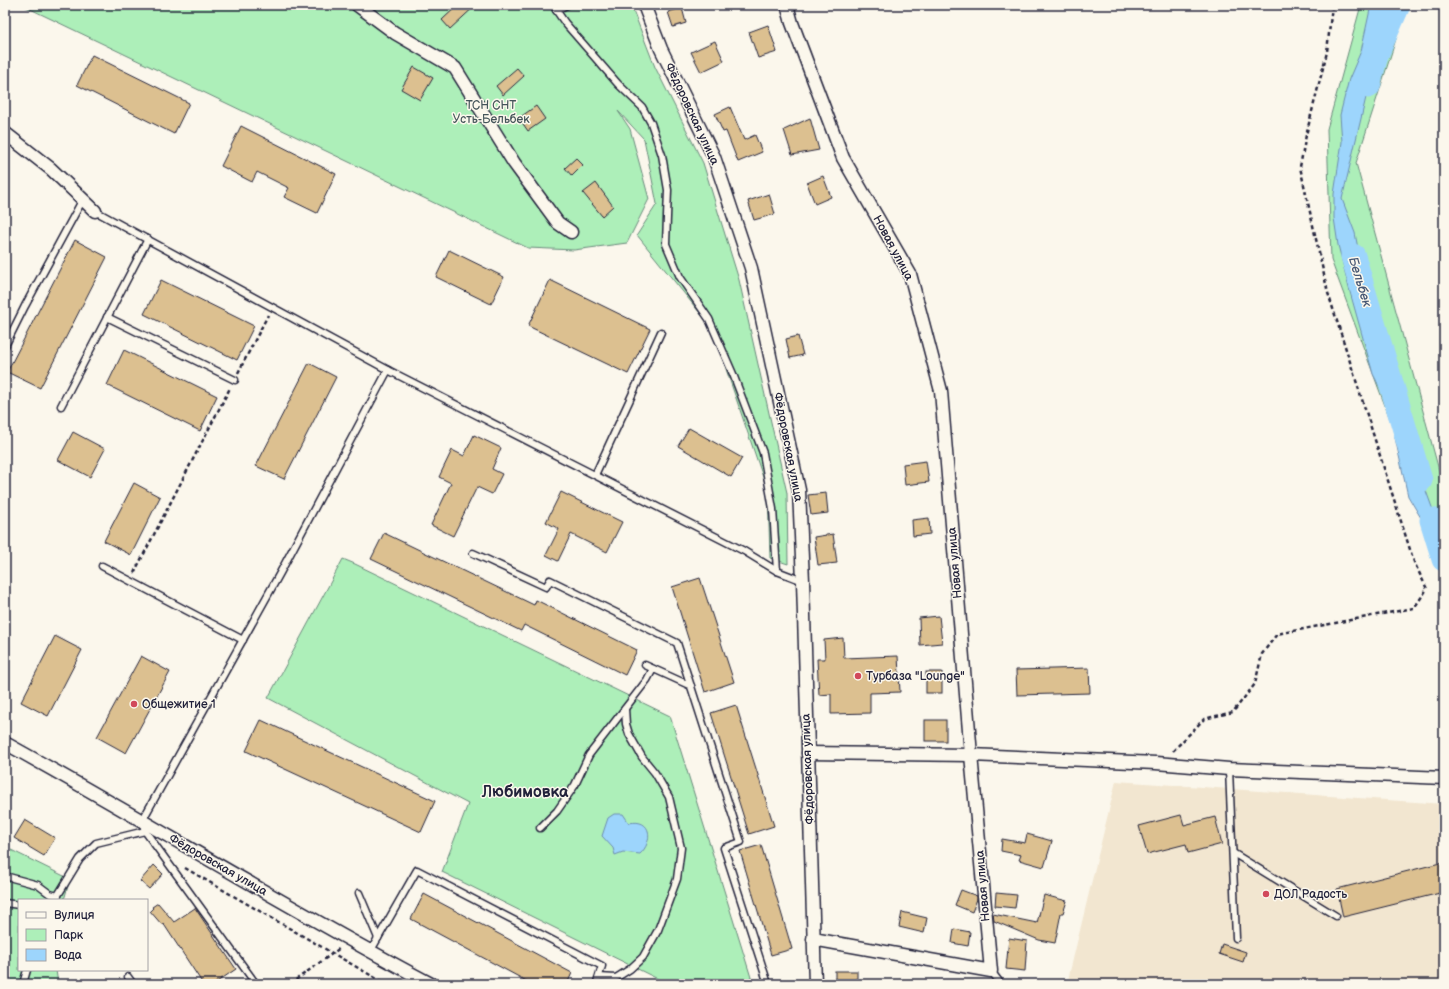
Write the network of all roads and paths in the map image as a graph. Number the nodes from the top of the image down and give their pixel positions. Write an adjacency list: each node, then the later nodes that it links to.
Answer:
1 (357, 5): 10 (street)
2 (567, 5): 6 (lane)
3 (644, 5): 24 (street, Фёдоровская улица)
4 (787, 5): 32 (street, Новая улица)
5 (1332, 5): 33 (path)
6 (556, 7): 22 (lane)
7 (5, 133): 8 (street)
8 (83, 199): 9 (street); 15 (lane)
9 (95, 211): 11 (lane)
10 (571, 232)
11 (148, 239): 12 (lane); 13 (lane)
12 (272, 307): 16 (lane); 17 (path)
13 (107, 317): 17 (lane); 18 (lane)
14 (661, 332): 19 (lane)
15 (5, 346)
16 (388, 370): 19 (lane); 25 (lane)
17 (235, 380): 23 (path)
18 (61, 406)
19 (595, 475): 22 (lane)
20 (473, 553): 28 (lane)
21 (102, 566): 23 (lane)
22 (777, 571): 24 (lane)
23 (130, 581): 25 (lane)
24 (803, 581): 31 (street, Фёдоровская улица)
25 (243, 640): 36 (lane)
26 (645, 665): 27 (lane)
27 (653, 669): 28 (lane); 29 (lane)
28 (691, 686): 62 (lane)
29 (625, 709): 37 (lane); 55 (lane)
30 (5, 743): 36 (street, Фёдоровская улица)
31 (808, 753): 32 (street); 48 (street, Фёдоровская улица)
32 (971, 755): 33 (street); 53 (street, Новая улица)
33 (1156, 763): 34 (street)
34 (1229, 769): 35 (street); 38 (lane)
35 (1444, 778)
36 (144, 826): 42 (lane); 49 (street, Фёдоровская улица); 58 (lane)
37 (540, 828)
38 (1232, 853): 45 (lane); 47 (lane)
39 (185, 868): 50 (path)
40 (5, 876): 42 (lane)
41 (359, 893): 46 (lane)
42 (56, 898)
43 (5, 903): 44 (lane)
44 (18, 905)
45 (1336, 916)
46 (378, 938): 51 (lane); 55 (lane)
47 (1236, 938)
48 (813, 939): 53 (street); 63 (street, Фёдоровская улица)
49 (351, 942): 50 (path); 51 (street, Фёдоровская улица)
50 (333, 952): 59 (path); 60 (path)
51 (370, 952): 61 (street, Фёдоровская улица)
52 (27, 971): 56 (lane)
53 (991, 971): 64 (lane)
54 (128, 977): 57 (lane)
55 (598, 982)
56 (23, 984)
57 (134, 984)
58 (256, 984)
59 (290, 984)
60 (386, 984)
61 (431, 984)
62 (768, 984)
63 (815, 984)
64 (1001, 984)

